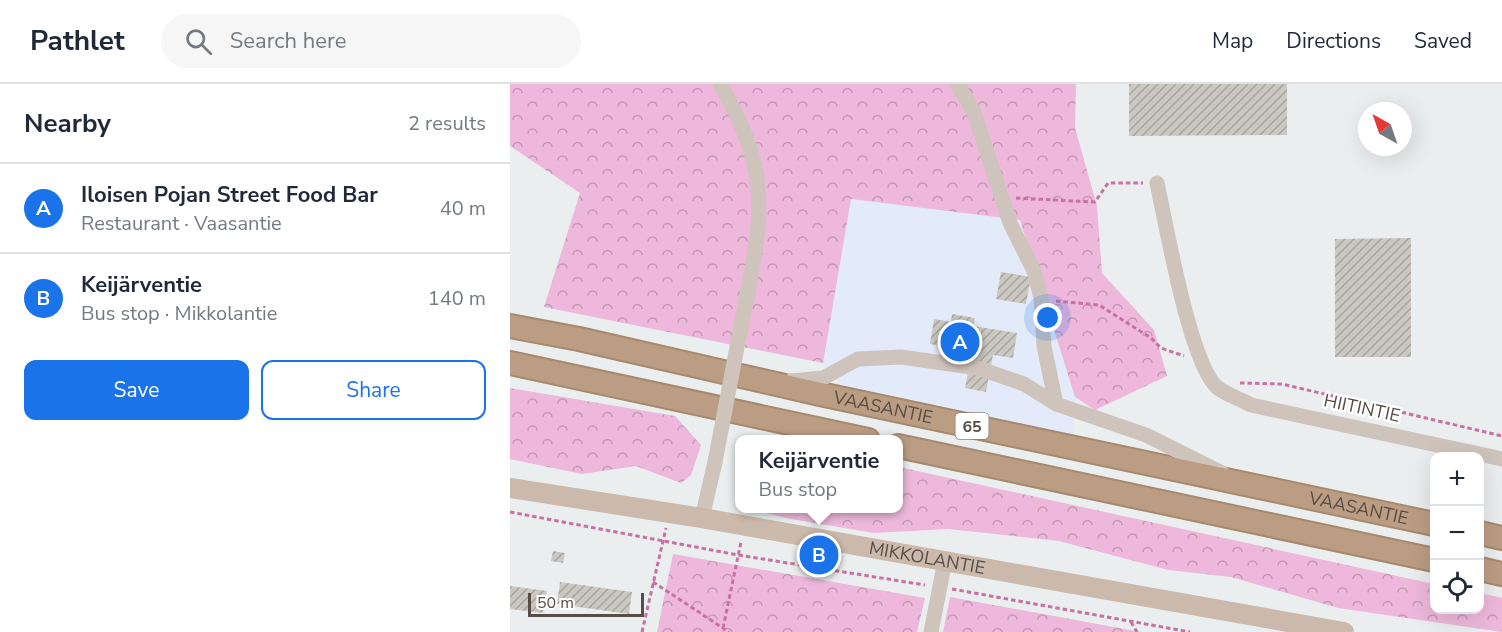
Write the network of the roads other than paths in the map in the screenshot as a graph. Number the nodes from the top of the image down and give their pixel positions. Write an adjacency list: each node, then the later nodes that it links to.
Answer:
1 (720, 84): 13 (street, bridge)
2 (957, 84): 7 (street)
3 (1157, 183): 10 (street, HIITINTIE)
4 (510, 326): 6 (highway, VAASANTIE / 65)
5 (510, 363): 8 (highway, VAASANTIE)
6 (770, 382): 7 (street); 11 (highway, VAASANTIE / 65)
7 (1056, 404): 11 (street)
8 (845, 435)
9 (903, 447): 17 (highway, VAASANTIE / 65)
10 (1502, 459)
11 (1244, 484): 14 (highway, VAASANTIE / 65)
12 (510, 488): 13 (main road, MIKKOLANTIE)
13 (702, 518): 18 (main road, MIKKOLANTIE)
14 (1430, 523)
15 (1484, 534): 16 (highway)
16 (1502, 538)
17 (1430, 559)
18 (945, 561): 21 (street); 22 (main road, MIKKOLANTIE)
19 (1484, 570): 20 (highway)
20 (1502, 574)
21 (931, 632)
22 (1344, 632)

